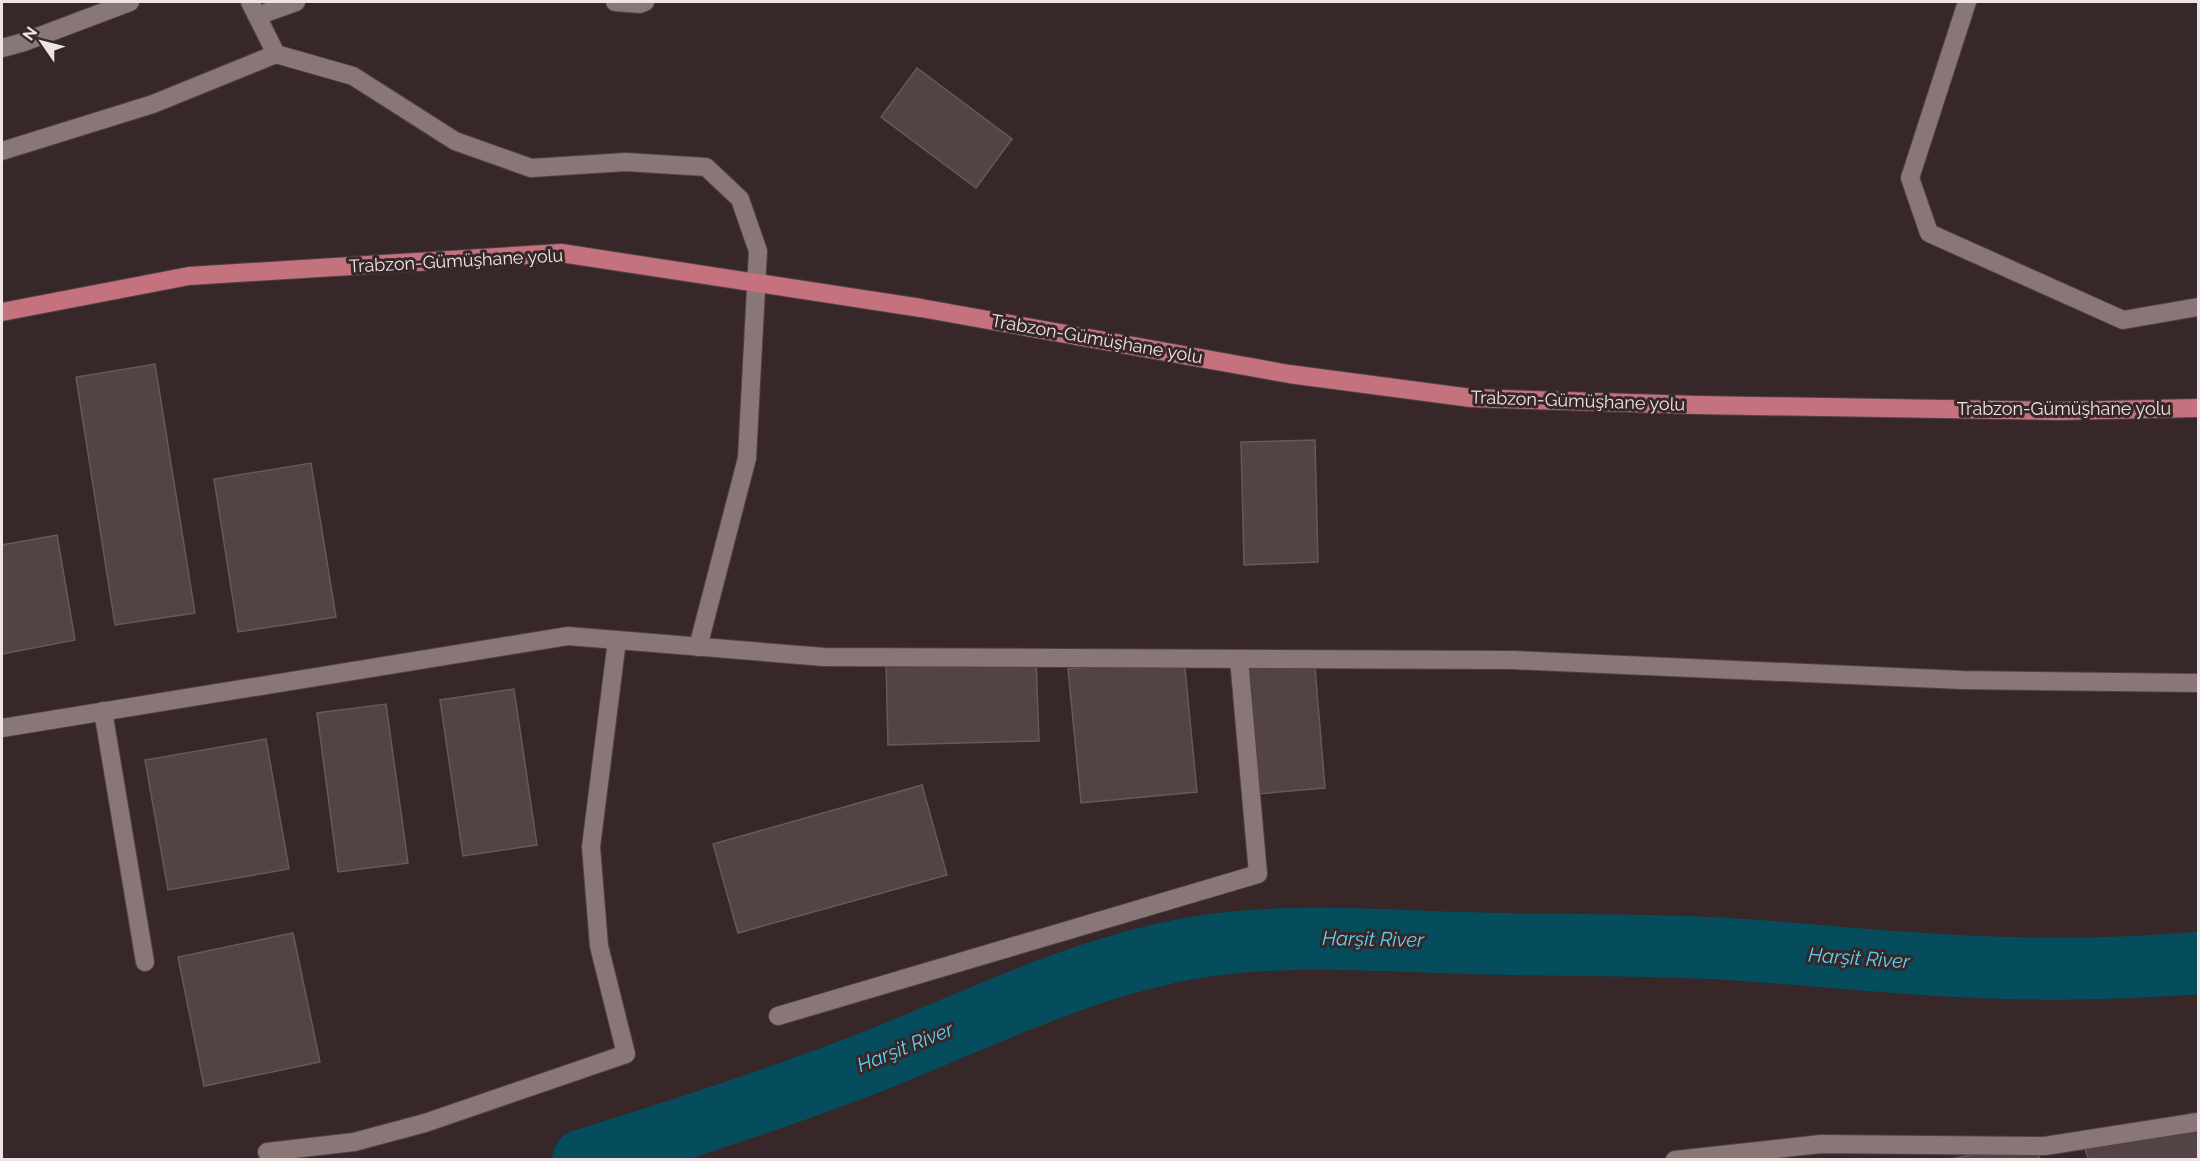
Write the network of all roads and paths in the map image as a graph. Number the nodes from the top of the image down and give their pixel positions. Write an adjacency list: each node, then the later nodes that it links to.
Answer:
1 (130, 2): 7 (street)
2 (296, 2): 6 (street)
3 (615, 2): 4 (street)
4 (645, 2)
5 (1967, 2): 11 (street)
6 (254, 9): 8 (street)
7 (2, 48)
8 (276, 54): 9 (street); 10 (street)
9 (2, 151)
10 (755, 283): 12 (main road, Trabzon-Gümüşhane yolu); 13 (main road, Trabzon-Gümüşhane yolu); 15 (street)
11 (2199, 307)
12 (2, 312)
13 (2199, 408)
14 (617, 640): 15 (street); 18 (street); 23 (street)
15 (698, 647): 16 (street)
16 (1239, 658): 17 (street); 21 (street)
17 (2199, 683)
18 (103, 711): 19 (street); 20 (street)
19 (2, 728)
20 (144, 962)
21 (778, 1016)
22 (2199, 1122): 24 (street)
23 (267, 1152)
24 (1675, 1160)

